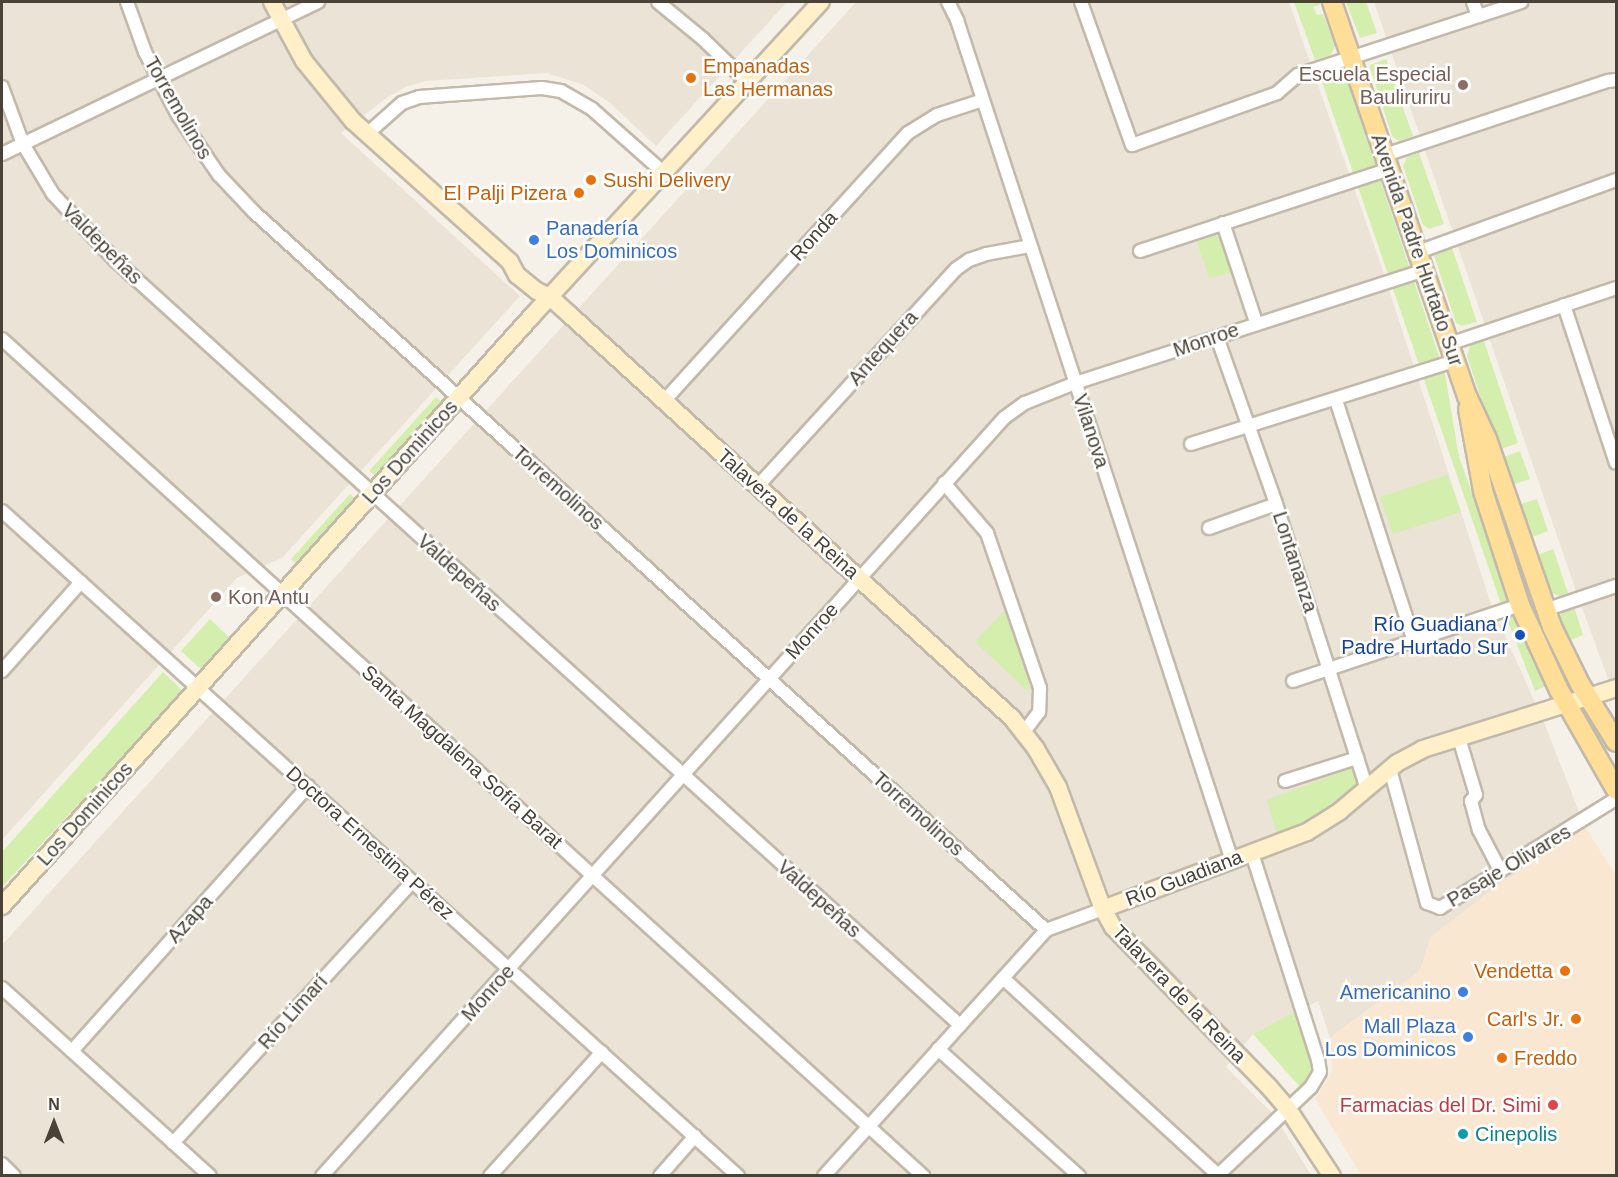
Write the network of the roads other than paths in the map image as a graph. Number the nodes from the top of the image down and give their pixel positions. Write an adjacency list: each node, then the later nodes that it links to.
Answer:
1 (127, 2): 14 (street, Torremolinos)
2 (272, 2): 12 (street, Talavera de la Reina)
3 (318, 2): 12 (street)
4 (658, 2): 16 (street)
5 (821, 2): 16 (street, Los Dominicos)
6 (948, 2): 18 (street, Vilanova)
7 (1081, 2): 13 (street)
8 (1332, 2): 13 (main road, Avenida Padre Hurtado Sur)
9 (1473, 2): 11 (street)
10 (1521, 2): 11 (street)
11 (1478, 16): 13 (street)
12 (280, 19): 14 (street); 19 (street, Talavera de la Reina)
13 (1352, 59): 22 (main road, Avenida Padre Hurtado Sur)
14 (158, 78): 20 (street); 38 (street, Torremolinos)
15 (1617, 80): 22 (street)
16 (747, 82): 23 (street, Los Dominicos)
17 (2, 87): 20 (street, Valdepeñas)
18 (983, 100): 26 (street, Vilanova); 40 (street, Ronda)
19 (367, 134): 23 (street); 30 (street, Talavera de la Reina)
20 (23, 144): 21 (street); 46 (street, Valdepeñas)
21 (2, 154)
22 (1387, 162): 25 (street); 28 (main road, Avenida Padre Hurtado Sur)
23 (664, 173): 30 (street, Los Dominicos)
24 (1617, 180): 28 (street, Monroe)
25 (1223, 223): 27 (street); 32 (street)
26 (1030, 246): 36 (street, Vilanova); 45 (street, Antequera)
27 (1140, 251)
28 (1421, 261): 32 (street, Monroe); 35 (main road, Avenida Padre Hurtado Sur)
29 (1617, 288): 31 (street)
30 (550, 297): 38 (street, Los Dominicos); 40 (street, Talavera de la Reina)
31 (1564, 305): 35 (street); 43 (street)
32 (1256, 322): 33 (street, Monroe)
33 (1217, 337): 36 (street, Monroe); 41 (street, Lontananza)
34 (2, 339): 53 (street, Santa Magdalena Sofía Barat)
35 (1452, 352): 37 (main road, Avenida Padre Hurtado Sur); 39 (street)
36 (1075, 383): 44 (street, Monroe); 77 (street, Vilanova)
37 (1467, 396): 54 (main road, Avenida Padre Hurtado Sur); 55 (main road, Avenida Padre Hurtado Sur)
38 (459, 398): 46 (street, Los Dominicos); 59 (street, Torremolinos)
39 (1336, 400): 41 (street); 56 (street)
40 (664, 401): 45 (street, Talavera de la Reina)
41 (1250, 427): 42 (street); 47 (street, Lontananza)
42 (1191, 444)
43 (1617, 463)
44 (944, 483): 50 (street, Monroe); 65 (street)
45 (758, 487): 50 (street, Talavera de la Reina)
46 (372, 494): 53 (street, Los Dominicos); 70 (street, Valdepeñas)
47 (1276, 504): 49 (street); 57 (street, Lontananza)
48 (2, 511): 51 (street, Doctora Ernestina Pérez)
49 (1209, 528)
50 (859, 578): 59 (street, Monroe); 65 (street, Talavera de la Reina)
51 (81, 582): 58 (street); 61 (street, Doctora Ernestina Pérez)
52 (1617, 586): 55 (street)
53 (283, 593): 61 (street, Los Dominicos); 79 (street, Santa Magdalena Sofía Barat)
54 (1520, 605): 56 (street); 64 (main road, Avenida Padre Hurtado Sur)
55 (1545, 610): 63 (main road, Avenida Padre Hurtado Sur)
56 (1414, 641): 57 (street)
57 (1329, 669): 60 (street); 68 (street, Lontananza)
58 (2, 671)
59 (768, 679): 70 (street, Monroe); 83 (street, Torremolinos)
60 (1293, 681)
61 (199, 687): 72 (street, Doctora Ernestina Pérez); 81 (street, Los Dominicos)
62 (1617, 688): 63 (street, Río Guadiana)
63 (1588, 697): 64 (street, Río Guadiana); 67 (main road, Avenida Padre Hurtado Sur)
64 (1567, 704): 66 (street, Río Guadiana); 74 (main road, Avenida Padre Hurtado Sur)
65 (1024, 732): 82 (street, Talavera de la Reina)
66 (1459, 738): 69 (street, Río Guadiana); 78 (street)
67 (1617, 742)
68 (1357, 758): 71 (street); 73 (street, Lontananza)
69 (1390, 769): 73 (street, Río Guadiana); 78 (street, Pasaje Olivares)
70 (681, 775): 79 (street, Monroe); 87 (street, Valdepeñas)
71 (1285, 781)
72 (309, 786): 80 (street, Doctora Ernestina Pérez); 89 (street, Azapa)
73 (1367, 789): 76 (street, Río Guadiana)
74 (1617, 790)
75 (1617, 799): 78 (street, Pasaje Olivares)
76 (1252, 853): 77 (street, Río Guadiana); 91 (street)
77 (1232, 861): 82 (street, Río Guadiana)
78 (1500, 870)
79 (592, 875): 84 (street, Monroe); 92 (street, Santa Magdalena Sofía Barat)
80 (412, 882): 84 (street, Doctora Ernestina Pérez); 94 (street, Río Limarí)
81 (2, 906)
82 (1103, 909): 83 (street, Río Guadiana); 91 (street, Talavera de la Reina)
83 (1046, 930): 85 (street, Río Guadiana)
84 (509, 969): 90 (street, Doctora Ernestina Pérez); 99 (street, Monroe)
85 (1003, 978): 87 (street, Río Guadiana); 96 (street)
86 (2, 988): 89 (street)
87 (960, 1025): 88 (street, Río Guadiana)
88 (938, 1049): 92 (street, Río Guadiana); 105 (street)
89 (72, 1051): 94 (street)
90 (602, 1052): 93 (street, Doctora Ernestina Pérez); 100 (street)
91 (1288, 1109): 96 (street); 106 (street, Talavera de la Reina)
92 (868, 1127): 103 (street, Río Guadiana); 104 (street, Santa Magdalena Sofía Barat)
93 (695, 1136): 101 (street); 102 (street, Doctora Ernestina Pérez)
94 (173, 1143): 98 (street)
95 (2, 1164): 97 (street)
96 (1217, 1175)
97 (14, 1176)
98 (210, 1176)
99 (322, 1176)
100 (490, 1176)
101 (660, 1176)
102 (738, 1176)
103 (824, 1176)
104 (922, 1176)
105 (1079, 1176)
106 (1332, 1176)

